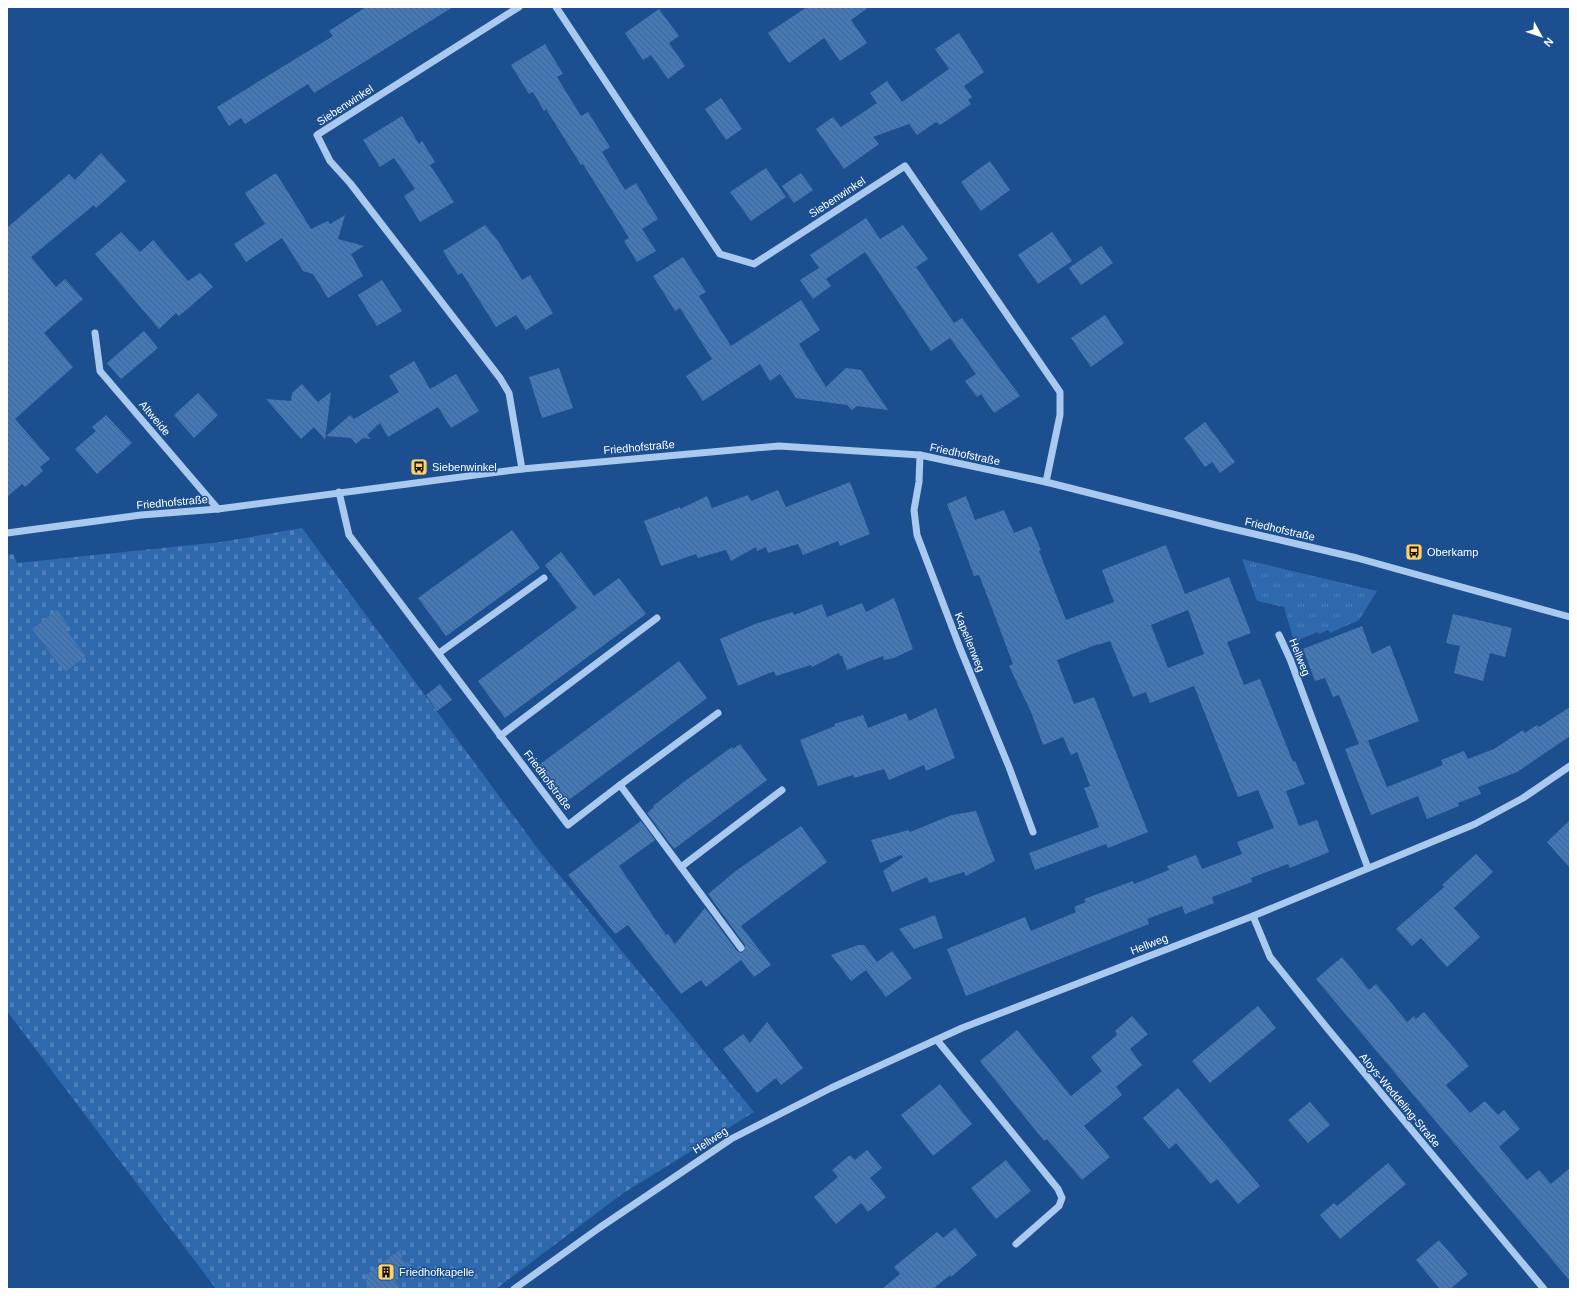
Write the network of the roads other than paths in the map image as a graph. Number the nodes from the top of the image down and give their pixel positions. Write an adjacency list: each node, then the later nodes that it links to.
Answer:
1 (519, 7): 5 (street, Siebenwinkel)
2 (556, 7): 6 (street, Siebenwinkel)
3 (95, 333): 8 (street, Altweide)
4 (920, 455): 5 (street, Friedhofstraße); 6 (street, Friedhofstraße); 20 (street, Kapellenweg)
5 (522, 469): 7 (street, Friedhofstraße)
6 (1046, 482): 11 (street, Friedhofstraße)
7 (339, 492): 8 (street, Friedhofstraße); 14 (street, Friedhofstraße)
8 (218, 509): 9 (street, Friedhofstraße)
9 (7, 533)
10 (544, 578): 14 (street)
11 (1570, 617)
12 (657, 618): 16 (street)
13 (1279, 635): 22 (street, Hellweg)
14 (438, 653): 16 (street, Friedhofstraße)
15 (718, 713): 18 (street, Friedhofstraße)
16 (500, 736): 18 (street, Friedhofstraße)
17 (1570, 766): 22 (street, Hellweg)
18 (620, 785): 21 (street)
19 (782, 790): 21 (street)
20 (1033, 832)
21 (681, 867): 24 (street)
22 (1368, 868): 23 (street, Hellweg)
23 (1253, 916): 25 (street, Hellweg); 28 (street, Aloys-Weddeling-Straße)
24 (741, 948)
25 (937, 1040): 26 (street); 27 (street, Hellweg)
26 (1016, 1244)
27 (514, 1289)
28 (1544, 1289)

